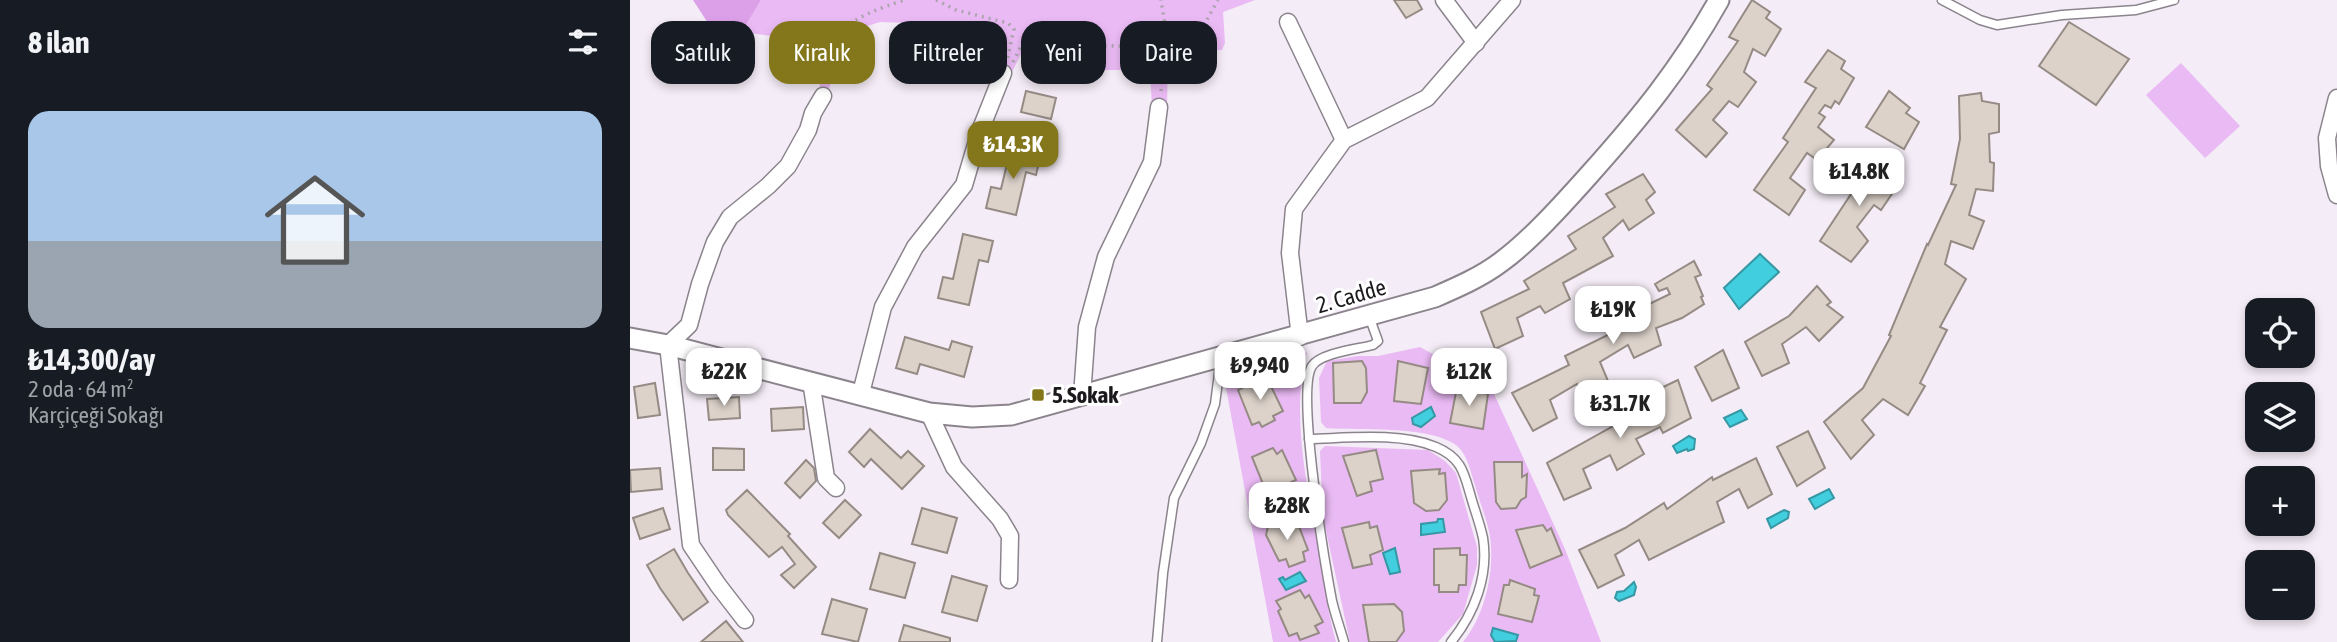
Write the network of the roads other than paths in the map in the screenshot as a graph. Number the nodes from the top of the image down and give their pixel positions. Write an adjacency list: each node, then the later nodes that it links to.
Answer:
1 (1444, 0): 7 (street)
2 (1512, 0): 7 (street)
3 (1719, 0): 14 (street, 2. Cadde)
4 (1942, 0): 5 (lane)
5 (2174, 0)
6 (1288, 22): 12 (street)
7 (1476, 43): 12 (street)
8 (999, 84): 20 (street)
9 (823, 96): 17 (street)
10 (2337, 98): 13 (street)
11 (1159, 107): 21 (street)
12 (1344, 141): 15 (street)
13 (2337, 195)
14 (1369, 316): 15 (street, 2. Cadde); 23 (lane)
15 (1300, 337): 18 (street, 2. Cadde)
16 (630, 338): 17 (street, 2. Cadde)
17 (668, 345): 19 (street, 2. Cadde); 26 (street)
18 (1221, 356): 21 (street, 2. Cadde); 27 (lane)
19 (811, 381): 20 (street, 2. Cadde); 24 (street)
20 (860, 393): 22 (street, 2. Cadde)
21 (1082, 396): 22 (street, 2. Cadde)
22 (929, 412): 25 (street)
23 (1309, 439): 28 (lane); 29 (lane)
24 (836, 488)
25 (1009, 580)
26 (745, 620)
27 (1157, 642)
28 (1344, 642)
29 (1451, 642)

